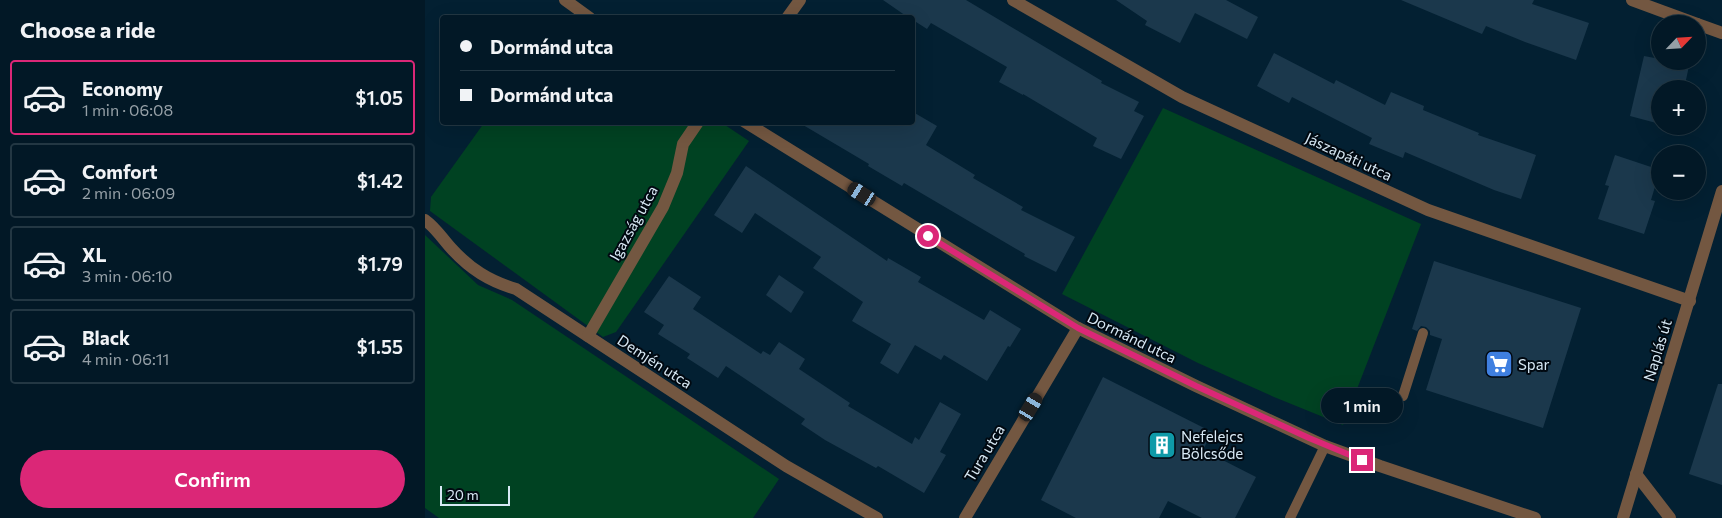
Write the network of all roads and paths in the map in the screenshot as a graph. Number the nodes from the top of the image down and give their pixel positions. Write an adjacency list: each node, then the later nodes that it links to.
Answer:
1 (565, 0): 5 (street)
2 (799, 0): 6 (street)
3 (1013, 0): 14 (street, Jászapáti utca)
4 (1632, 0): 7 (street)
5 (586, 15)
6 (789, 15)
7 (1673, 15)
8 (1706, 27): 9 (street)
9 (1722, 33)
10 (696, 125): 17 (street, Igazság utca)
11 (750, 125): 15 (street, Dormánd utca)
12 (1722, 193): 14 (street, Naplás út)
13 (425, 220): 17 (street, Demjén utca)
14 (1690, 301): 20 (street, Naplás út)
15 (1078, 328): 19 (street, Dormánd utca); 22 (street, Tura utca)
16 (1423, 333): 18 (lane)
17 (588, 336): 21 (street, Demjén utca)
18 (1403, 396)
19 (1325, 446): 23 (lane); 24 (street, Dormánd utca)
20 (1636, 474): 25 (street, Naplás út); 26 (street)
21 (877, 518)
22 (965, 518)
23 (1290, 518)
24 (1535, 518)
25 (1623, 518)
26 (1670, 518)

